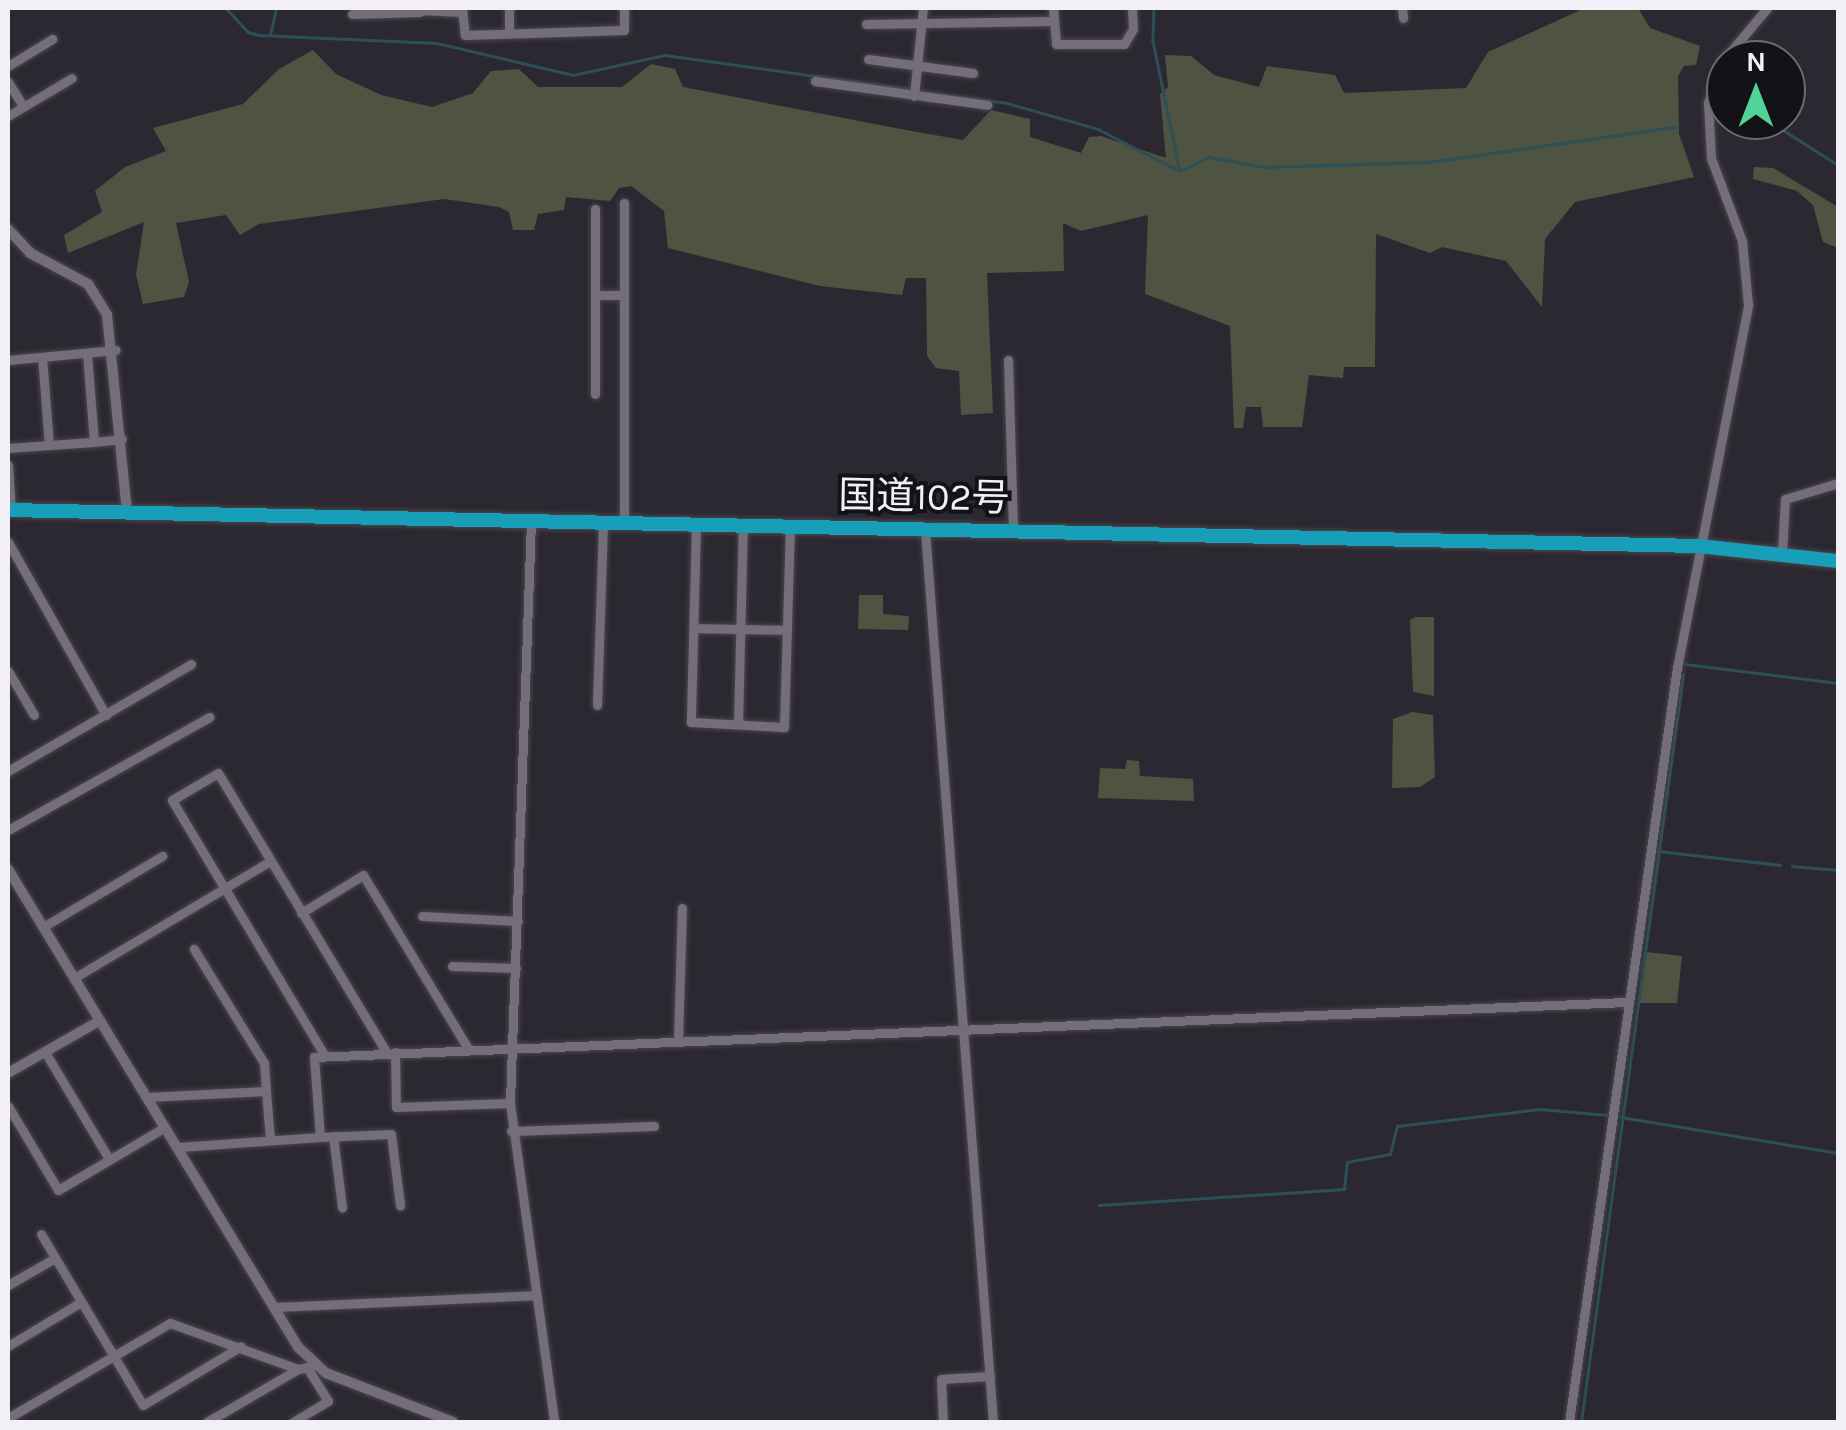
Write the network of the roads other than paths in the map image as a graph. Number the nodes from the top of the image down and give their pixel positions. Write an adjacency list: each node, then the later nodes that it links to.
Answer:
1 (508, 8): 13 (street)
2 (624, 8): 13 (street)
3 (923, 8): 11 (street)
4 (1053, 8): 10 (street)
5 (1132, 8): 10 (street)
6 (1767, 8): 54 (street)
7 (420, 10): 8 (street); 9 (street)
8 (462, 10): 13 (street)
9 (352, 14)
10 (1054, 21): 11 (street)
11 (924, 23): 12 (street); 17 (street)
12 (866, 24)
13 (508, 32)
14 (52, 39): 16 (street)
15 (868, 59): 17 (street)
16 (8, 66)
17 (919, 66): 18 (street); 22 (street)
18 (973, 72)
19 (72, 78): 24 (street)
20 (815, 81): 22 (street)
21 (9, 86): 24 (street)
22 (915, 92): 23 (street)
23 (987, 105)
24 (23, 106): 25 (street)
25 (8, 116)
26 (624, 203): 30 (street)
27 (594, 209): 29 (street)
28 (8, 229): 31 (street)
29 (595, 294): 30 (street); 36 (street)
30 (622, 295): 47 (street)
31 (116, 350): 32 (street); 37 (street)
32 (87, 353): 33 (street); 38 (street)
33 (42, 357): 34 (street); 39 (street)
34 (8, 360)
35 (1008, 360): 52 (street)
36 (595, 394)
37 (122, 439): 38 (street); 44 (street)
38 (94, 442): 39 (street)
39 (49, 445): 40 (street)
40 (8, 448)
41 (8, 465): 43 (street)
42 (1838, 483): 55 (street)
43 (10, 510): 44 (highway, 国道102号)
44 (127, 514): 45 (highway, 国道102号)
45 (531, 521): 46 (highway, 国道102号); 76 (street)
46 (603, 523): 47 (highway, 国道102号); 62 (street)
47 (624, 523): 48 (highway, 国道102号)
48 (696, 525): 49 (highway, 国道102号); 57 (street)
49 (743, 526): 50 (highway, 国道102号); 58 (street)
50 (790, 527): 51 (highway, 国道102号); 59 (street)
51 (926, 530): 52 (highway, 国道102号); 84 (street)
52 (1014, 532): 54 (highway, 国道102号)
53 (8, 542): 63 (street)
54 (1699, 546): 55 (highway, 国道102号); 82 (street)
55 (1782, 553): 56 (highway, 国道102号)
56 (1838, 560)
57 (694, 628): 58 (street); 66 (street)
58 (740, 629): 59 (street); 66 (street)
59 (787, 630): 66 (street)
60 (190, 664): 63 (street)
61 (8, 670): 64 (street)
62 (597, 705)
63 (106, 714): 67 (street)
64 (34, 715)
65 (208, 718): 68 (street)
66 (738, 724)
67 (8, 771)
68 (8, 830)
69 (162, 856): 77 (street)
70 (270, 861): 72 (street); 72 (street); 74 (street)
71 (8, 868): 77 (street)
72 (226, 888): 81 (street); 90 (street)
73 (682, 908): 85 (street)
74 (301, 913): 87 (street); 89 (street)
75 (422, 916): 76 (street)
76 (518, 921): 80 (street)
77 (43, 927): 81 (street)
78 (194, 949): 92 (street)
79 (452, 966): 80 (street)
80 (516, 968): 86 (street)
81 (74, 978): 83 (street)
82 (1627, 1002): 84 (street); 124 (street)
83 (99, 1020): 88 (street); 93 (street)
84 (965, 1030): 85 (street); 116 (street)
85 (678, 1040): 86 (street)
86 (511, 1047): 87 (street); 94 (street)
87 (469, 1050): 89 (street)
88 (44, 1052): 91 (street); 103 (street)
89 (391, 1053): 90 (street); 94 (street)
90 (325, 1056): 100 (street)
91 (8, 1071)
92 (266, 1091): 93 (street); 101 (street)
93 (147, 1097): 97 (street)
94 (510, 1103): 98 (street)
95 (8, 1106): 103 (street)
96 (654, 1126): 98 (street)
97 (165, 1127): 102 (street); 103 (street)
98 (512, 1131): 109 (street)
99 (334, 1136): 100 (street); 104 (street); 105 (street)
100 (320, 1137): 101 (street)
101 (270, 1140): 102 (street)
102 (178, 1147): 111 (street)
103 (109, 1160)
104 (400, 1205)
105 (342, 1207)
106 (41, 1234): 107 (street)
107 (55, 1258): 108 (street); 110 (street)
108 (8, 1286)
109 (535, 1295): 111 (street); 121 (street)
110 (81, 1302): 112 (street); 114 (street)
111 (275, 1308): 115 (street)
112 (8, 1346)
113 (241, 1346): 114 (street); 114 (street); 115 (street)
114 (112, 1356): 117 (street)
115 (307, 1368): 118 (street); 119 (street); 120 (street)
116 (990, 1376): 122 (street); 123 (street)
117 (8, 1418)
118 (207, 1422)
119 (293, 1422)
120 (453, 1422)
121 (554, 1422)
122 (944, 1422)
123 (992, 1422)
124 (1570, 1422)

